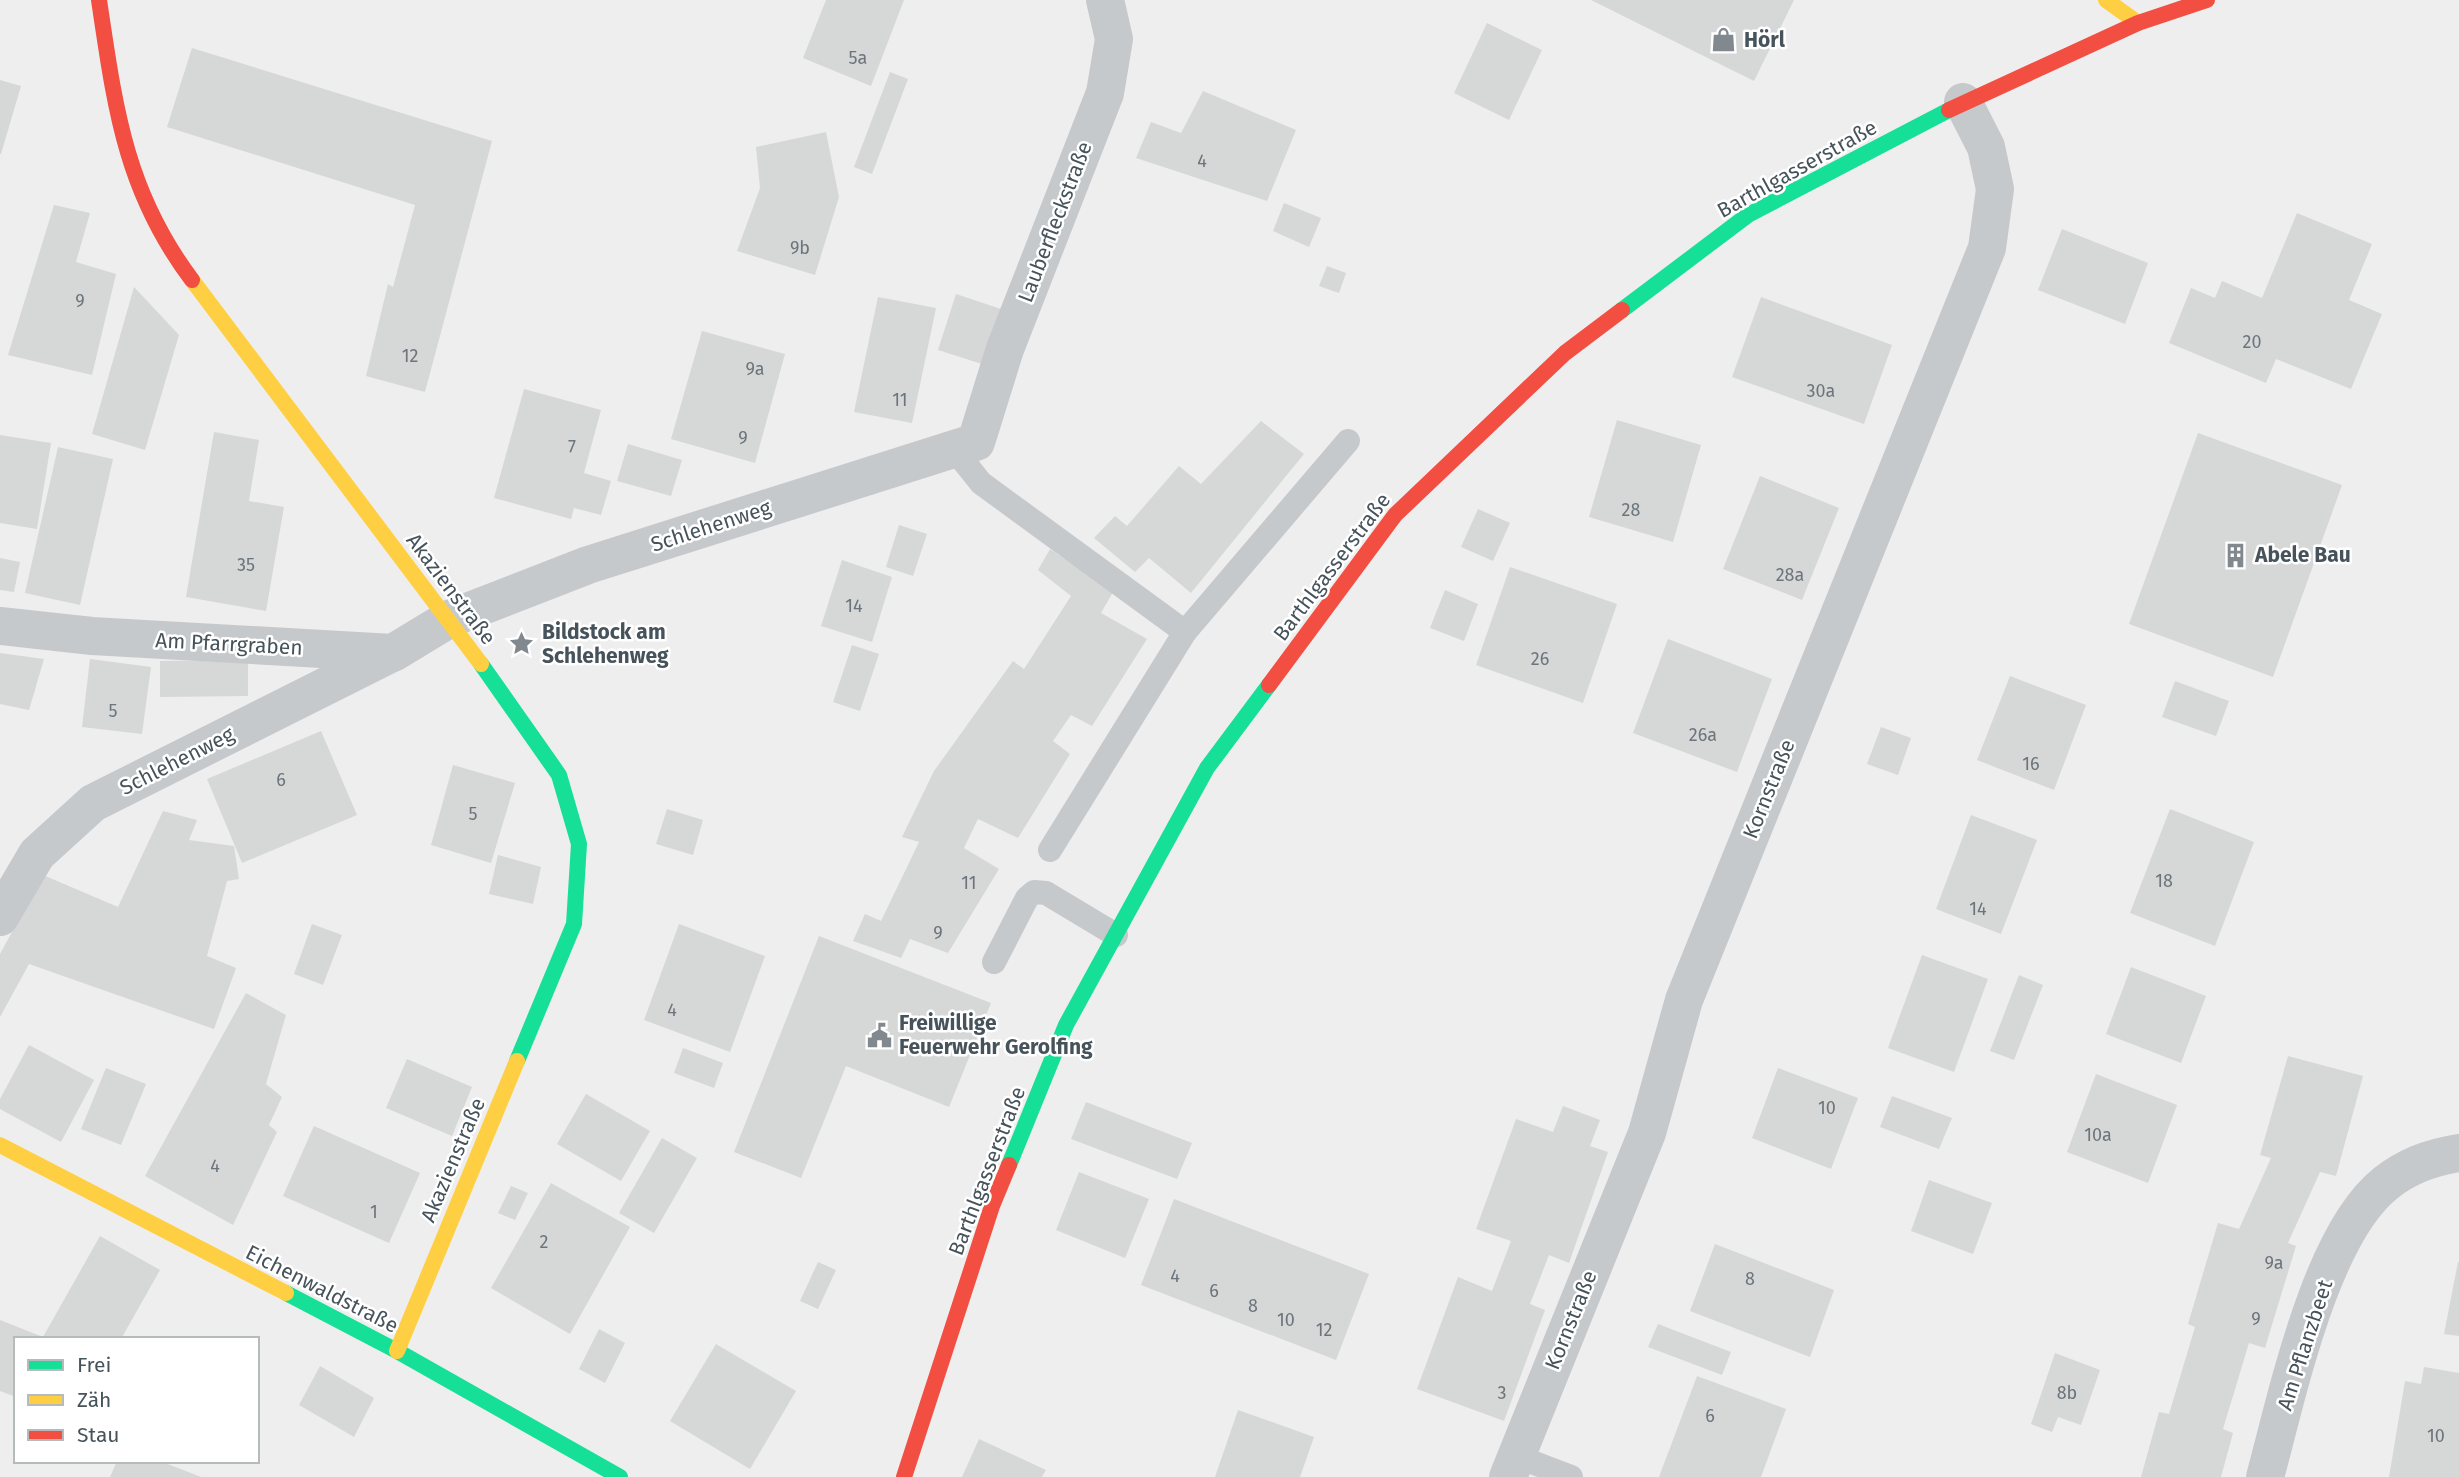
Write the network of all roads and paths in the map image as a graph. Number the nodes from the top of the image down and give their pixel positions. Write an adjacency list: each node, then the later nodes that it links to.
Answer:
1 (99, 0): 9 (street, Akazienstraße)
2 (1105, 0): 8 (street, Lauberfleckstraße)
3 (2106, 0): 5 (street)
4 (2207, 0): 5 (street, Barthlgasserstraße)
5 (2138, 23): 6 (street, Barthlgasserstraße)
6 (1963, 102): 15 (street, Barthlgasserstraße); 20 (street, Kornstraße)
7 (1348, 441): 11 (lane)
8 (965, 445): 9 (street, Schlehenweg); 11 (lane)
9 (449, 619): 12 (street); 19 (street, Akazienstraße)
10 (0, 626): 12 (street, Am Pfarrgraben)
11 (1185, 632): 13 (lane)
12 (393, 653): 14 (street, Schlehenweg)
13 (1050, 850)
14 (0, 917)
15 (1116, 935): 16 (lane); 22 (street, Barthlgasserstraße)
16 (994, 962)
17 (0, 1145): 19 (street, Eichenwaldstraße)
18 (2459, 1153): 24 (street, Am Pflanzbeet)
19 (397, 1351): 21 (street, Eichenwaldstraße)
20 (1512, 1466): 23 (lane)
21 (613, 1475)
22 (904, 1477)
23 (1571, 1477)
24 (2265, 1477)

